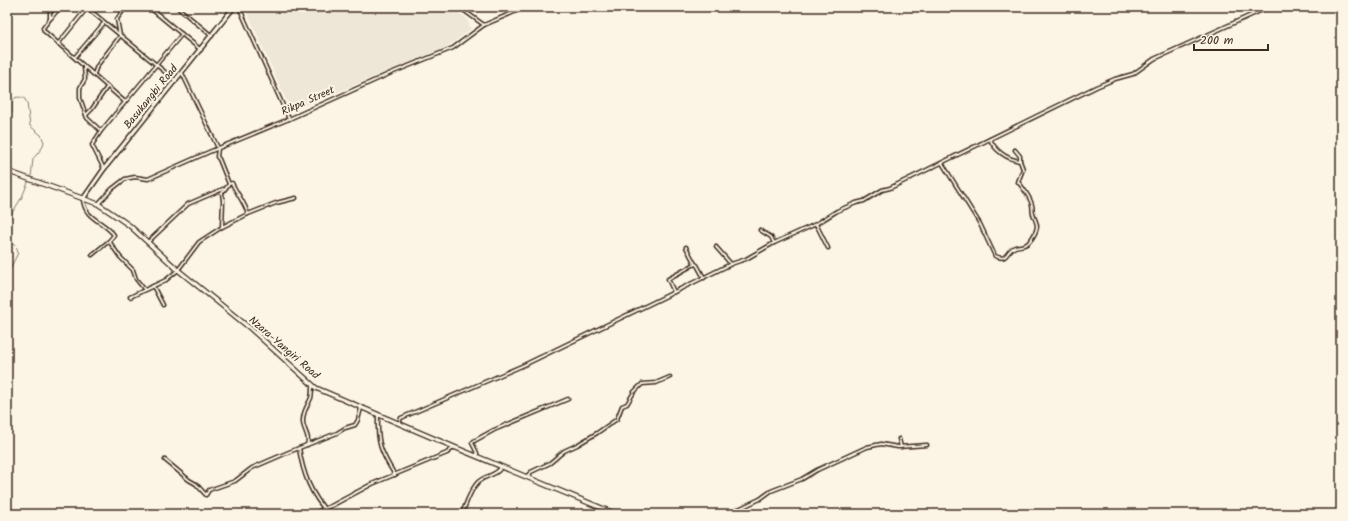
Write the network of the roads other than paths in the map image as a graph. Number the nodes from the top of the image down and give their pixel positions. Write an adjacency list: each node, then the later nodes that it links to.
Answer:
1 (50, 7): 13 (street)
2 (60, 7): 13 (street)
3 (87, 7): 14 (street); 19 (street)
4 (126, 7): 17 (street)
5 (149, 7): 16 (street)
6 (178, 7): 18 (street)
7 (234, 7): 18 (street, Basukangbi Road)
8 (239, 7): 30 (street)
9 (459, 7): 15 (street)
10 (526, 7): 12 (street, Rikpa Street)
11 (1269, 7): 32 (street)
12 (521, 8): 15 (street, Rikpa Street)
13 (50, 19): 19 (street)
14 (104, 23): 17 (street); 21 (street)
15 (484, 25): 30 (street, Rikpa Street)
16 (182, 34): 20 (street); 22 (street)
17 (120, 36): 22 (street); 25 (street)
18 (212, 36): 20 (street, Basukangbi Road)
19 (58, 44): 21 (street)
20 (201, 50): 24 (street, Basukangbi Road)
21 (75, 57): 23 (street)
22 (156, 65): 26 (street); 28 (street)
23 (84, 67): 25 (street); 29 (street)
24 (182, 73): 26 (street, Basukangbi Road); 33 (street)
25 (94, 74): 27 (street)
26 (176, 81): 37 (street, Basukangbi Road)
27 (107, 87): 28 (street); 29 (street)
28 (125, 102): 31 (street)
29 (86, 115): 31 (street)
30 (289, 119): 33 (street, Rikpa Street)
31 (101, 130): 37 (street)
32 (990, 139): 35 (street); 36 (street)
33 (218, 148): 39 (street); 43 (street, Rikpa Street)
34 (1015, 150): 35 (street)
35 (1020, 161): 36 (street)
36 (942, 163): 45 (street)
37 (104, 169): 42 (street, Basukangbi Road)
38 (7, 171): 42 (main road, Nzara-Yangiri Road)
39 (229, 184): 40 (street); 44 (street)
40 (224, 188): 46 (street); 49 (street)
41 (296, 198): 44 (street)
42 (83, 199): 43 (main road, Nzara-Yangiri Road); 48 (street)
43 (98, 204): 49 (main road, Nzara-Yangiri Road)
44 (248, 214): 46 (street)
45 (816, 224): 50 (street); 53 (street)
46 (222, 228): 57 (street)
47 (760, 230): 50 (street)
48 (109, 241): 54 (street); 60 (street)
49 (148, 243): 57 (main road, Nzara-Yangiri Road)
50 (774, 243): 56 (street)
51 (716, 246): 56 (street)
52 (686, 247): 55 (street)
53 (828, 248)
54 (92, 255)
55 (695, 264): 58 (street); 61 (street)
56 (731, 264): 58 (street)
57 (178, 270): 59 (street); 65 (main road, Nzara-Yangiri Road)
58 (704, 278): 61 (street)
59 (153, 286): 60 (street); 63 (street)
60 (144, 289): 62 (street)
61 (675, 292): 69 (street)
62 (130, 297)
63 (162, 305)
64 (670, 377): 82 (street)
65 (312, 385): 67 (main road, Nzara-Yangiri Road); 70 (street)
66 (568, 399): 78 (street)
67 (361, 407): 68 (main road, Nzara-Yangiri Road); 72 (street)
68 (378, 415): 69 (main road, Nzara-Yangiri Road); 81 (street)
69 (399, 424): 75 (main road, Nzara-Yangiri Road)
70 (309, 438): 72 (street); 73 (street)
71 (899, 439): 76 (street)
72 (312, 444): 73 (street)
73 (306, 445): 77 (street)
74 (927, 445): 76 (street)
75 (454, 447): 78 (main road, Nzara-Yangiri Road); 81 (street)
76 (901, 447): 91 (street)
77 (299, 448): 79 (street); 83 (street)
78 (477, 456): 80 (main road, Nzara-Yangiri Road)
79 (165, 460)
80 (502, 467): 82 (main road, Nzara-Yangiri Road); 89 (street)
81 (395, 475): 83 (street)
82 (527, 478): 90 (main road, Nzara-Yangiri Road)
83 (324, 509): 84 (street); 88 (street)
84 (321, 510): 86 (street); 87 (street)
85 (1341, 512): 94 (street)
86 (312, 514)
87 (320, 514)
88 (329, 514)
89 (462, 514)
90 (616, 514)
91 (728, 514)
92 (897, 514): 93 (street)
93 (902, 514)
94 (1336, 514)

